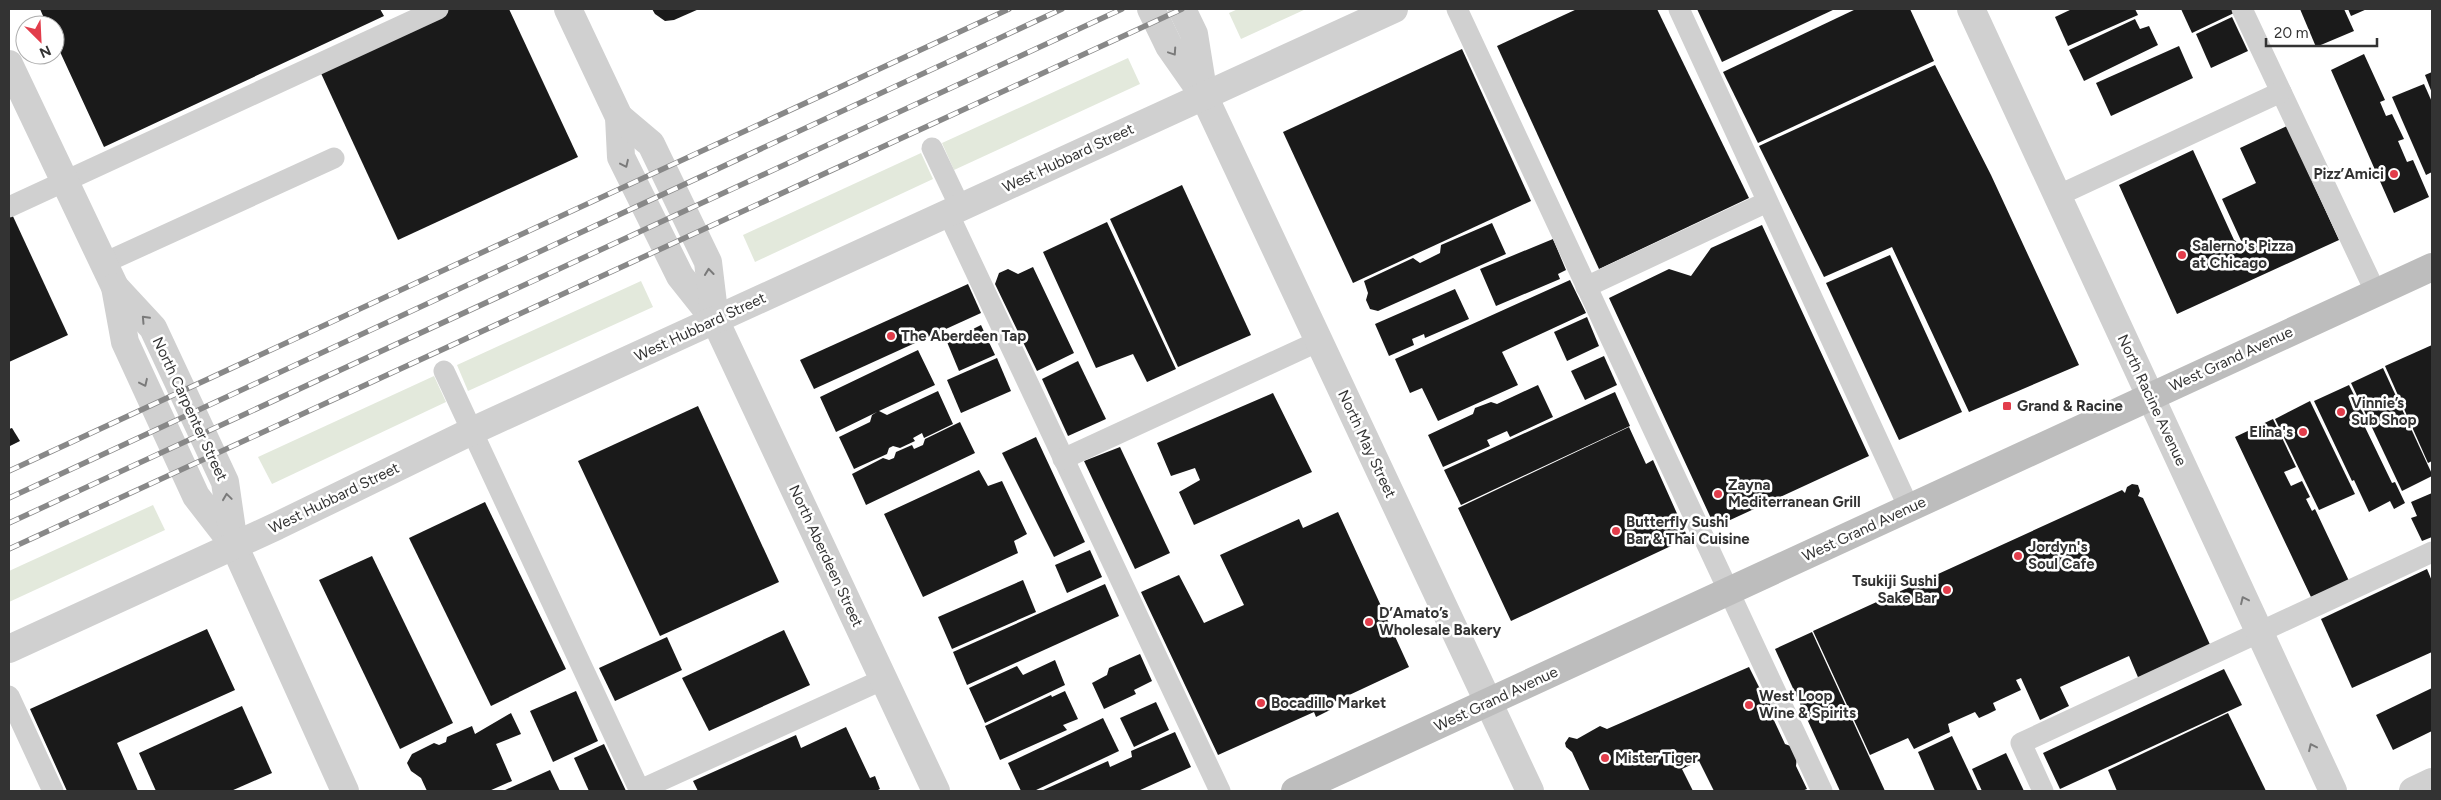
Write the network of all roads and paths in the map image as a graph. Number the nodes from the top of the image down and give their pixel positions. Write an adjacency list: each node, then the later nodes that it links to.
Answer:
1 (438, 9): 15 (lane)
2 (568, 9): 24 (street, North Aberdeen Street)
3 (1151, 9): 12 (street, North May Street, one-way to 12)
4 (1182, 9): 12 (street, North May Street)
5 (1394, 9): 12 (street, West Hubbard Street)
6 (1457, 9): 22 (lane)
7 (1679, 9): 17 (lane)
8 (1971, 9): 16 (street, North Racine Avenue)
9 (2242, 9): 11 (lane)
10 (9, 64): 15 (street, North Carpenter Street)
11 (2282, 92): 16 (lane); 23 (lane)
12 (1204, 96): 19 (street, West Hubbard Street); 25 (street, North May Street)
13 (932, 148): 19 (lane)
14 (334, 158): 21 (lane)
15 (65, 182): 18 (lane); 21 (street, North Carpenter Street)
16 (2058, 196): 27 (street, North Racine Avenue)
17 (1768, 202): 22 (lane); 30 (lane)
18 (9, 207)
19 (954, 210): 24 (street, West Hubbard Street); 29 (lane)
20 (2432, 267): 23 (main road, West Grand Avenue)
21 (109, 275): 31 (street, North Carpenter Street)
22 (1586, 287): 33 (lane)
23 (2376, 292): 27 (main road, West Grand Avenue)
24 (715, 320): 28 (street, West Hubbard Street); 36 (street, North Aberdeen Street)
25 (1319, 340): 29 (lane); 38 (street, North May Street)
26 (444, 371): 28 (lane)
27 (2150, 397): 30 (main road, West Grand Avenue); 34 (street, North Racine Avenue, one-way to 27)
28 (470, 432): 31 (street, West Hubbard Street); 42 (lane)
29 (1063, 459): 44 (lane)
30 (1909, 508): 33 (main road, West Grand Avenue)
31 (234, 546): 35 (street, West Hubbard Street); 41 (street, North Carpenter Street)
32 (2432, 552): 34 (lane)
33 (1728, 591): 38 (main road, West Grand Avenue); 47 (lane)
34 (2259, 633): 48 (lane); 49 (street, North Racine Avenue, one-way to 34)
35 (9, 649)
36 (884, 679): 42 (lane); 43 (street, North Aberdeen Street)
37 (9, 696): 40 (lane)
38 (1488, 702): 45 (main road, West Grand Avenue); 46 (street, North May Street)
39 (2432, 782): 50 (street)
40 (53, 791)
41 (345, 791)
42 (640, 791)
43 (936, 791)
44 (1220, 791)
45 (1295, 791)
46 (1530, 791)
47 (1822, 791)
48 (2043, 791)
49 (2333, 791)
50 (2413, 791)

